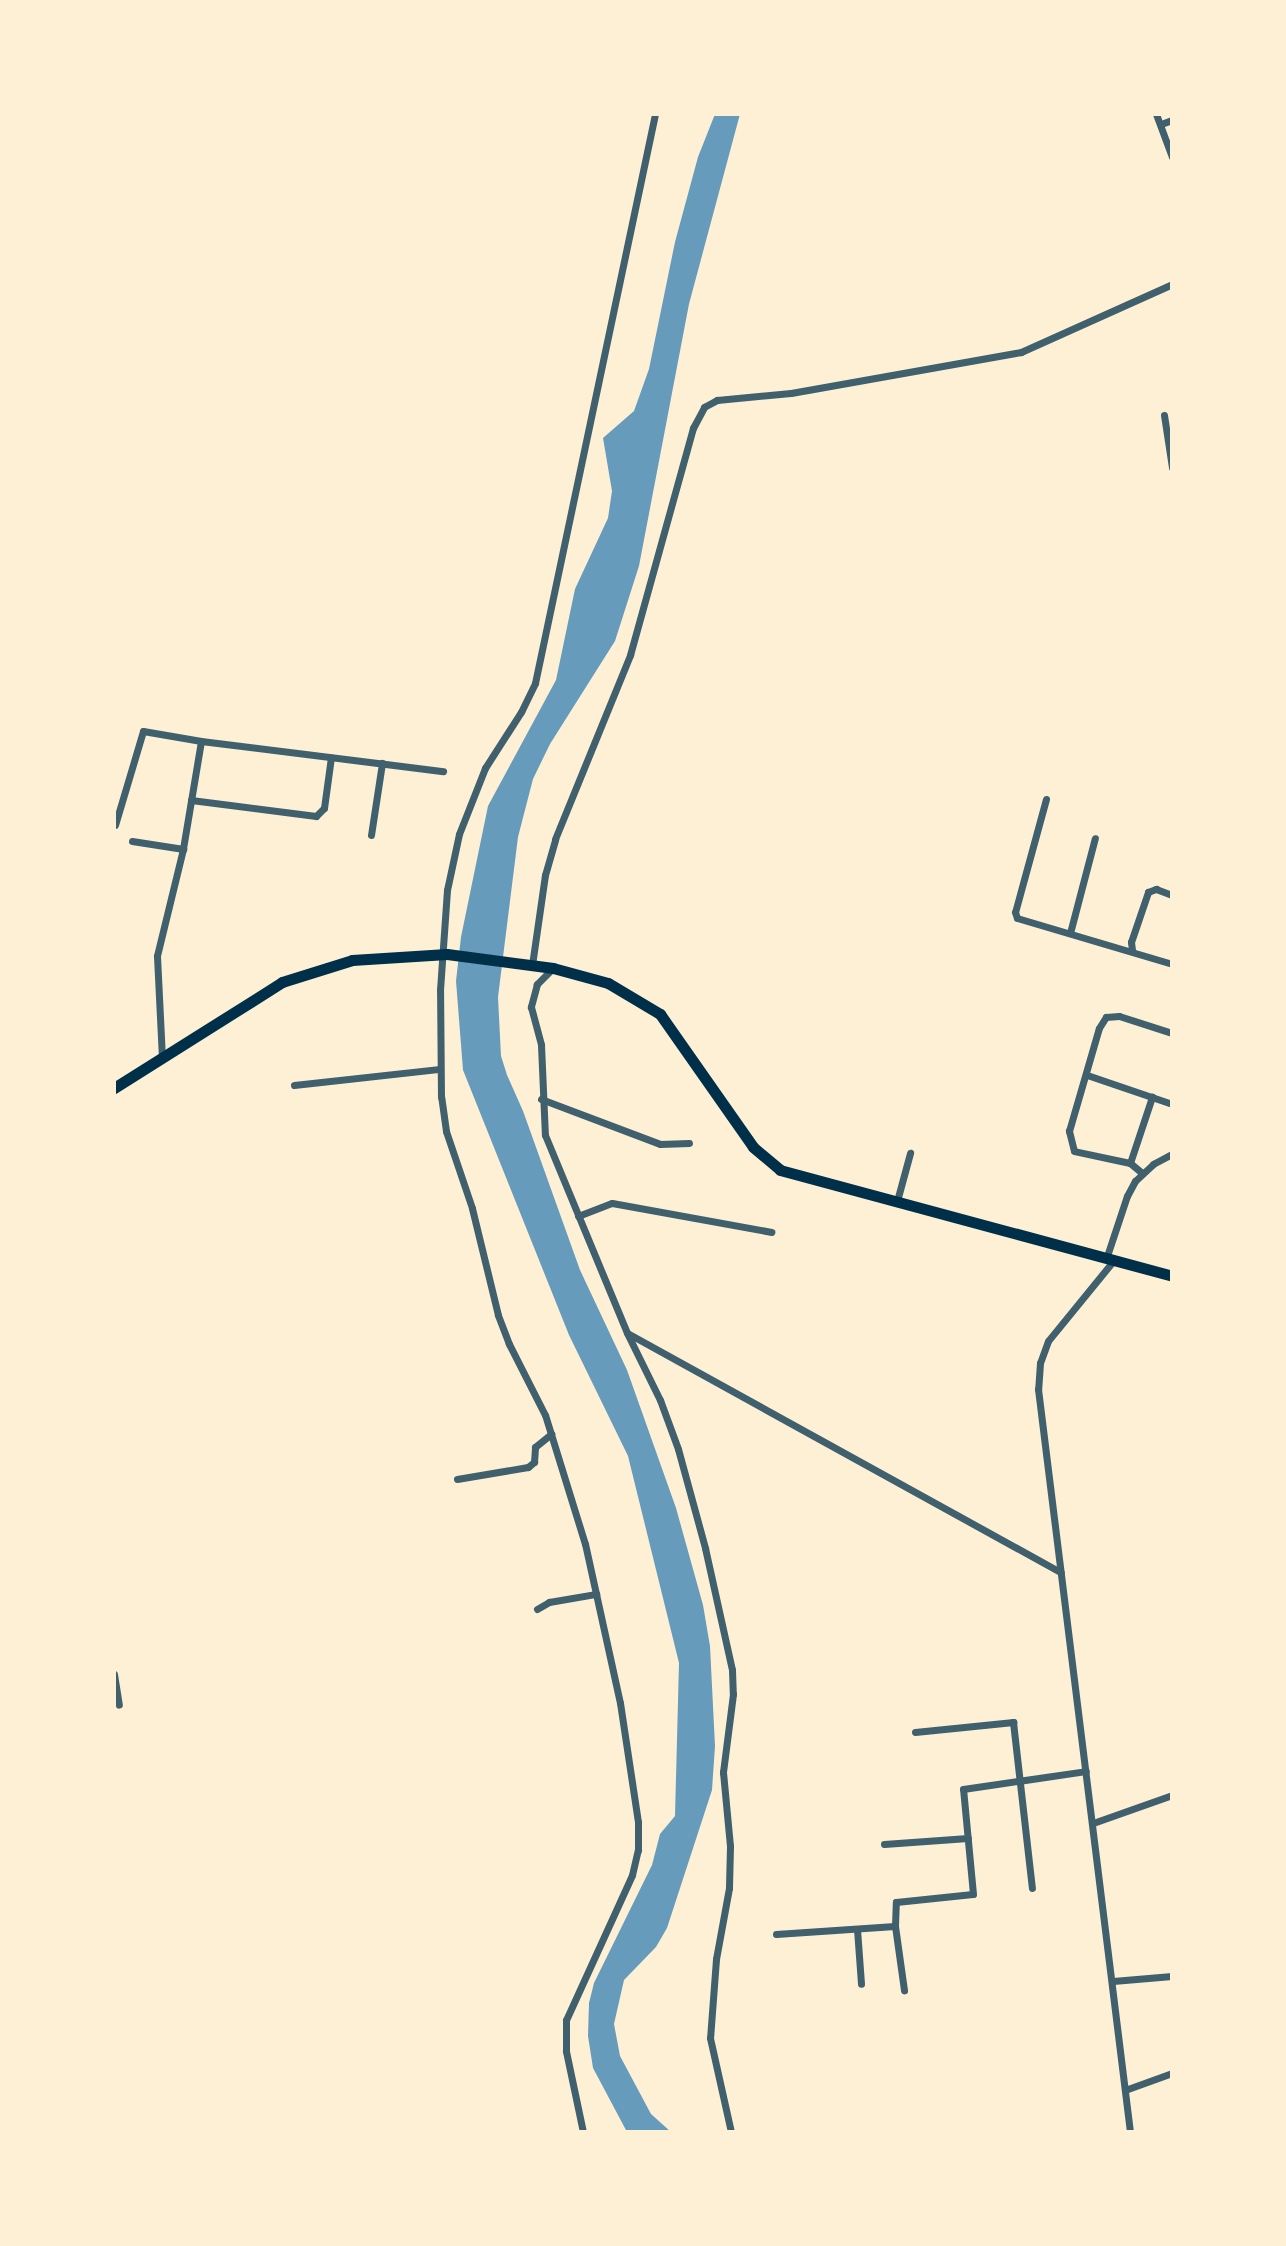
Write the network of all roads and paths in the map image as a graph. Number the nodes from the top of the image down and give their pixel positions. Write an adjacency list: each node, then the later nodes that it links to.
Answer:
1 (655, 114): 23 (street)
2 (1156, 114): 4 (street)
3 (1172, 120): 4 (street)
4 (1161, 124): 5 (street)
5 (1172, 157)
6 (1172, 284): 24 (street)
7 (1164, 415): 8 (street)
8 (1172, 467)
9 (201, 741): 10 (street); 14 (street); 15 (street)
10 (331, 757): 11 (street); 14 (street)
11 (382, 763): 12 (street); 16 (street)
12 (443, 771)
13 (1046, 799): 21 (street)
14 (191, 800): 19 (street)
15 (115, 825)
16 (371, 835)
17 (1095, 838): 21 (street)
18 (132, 841): 19 (street)
19 (183, 849): 28 (street)
20 (1172, 895): 22 (street)
21 (1070, 933): 22 (street)
22 (1132, 950): 25 (street)
23 (444, 955): 24 (main road); 28 (main road); 29 (street)
24 (527, 964): 26 (main road)
25 (1172, 964)
26 (553, 968): 34 (street); 41 (main road)
27 (1172, 1033): 30 (street)
28 (162, 1057): 32 (main road)
29 (440, 1069): 31 (street); 47 (street)
30 (1087, 1075): 33 (street); 39 (street)
31 (294, 1085)
32 (114, 1088)
33 (1152, 1097): 35 (street); 39 (street)
34 (541, 1099): 36 (street); 42 (street)
35 (1172, 1104)
36 (689, 1143)
37 (910, 1153): 41 (street)
38 (1172, 1154): 40 (street)
39 (1130, 1163): 40 (street)
40 (1142, 1173): 44 (street)
41 (897, 1201): 44 (main road)
42 (578, 1216): 43 (street); 46 (street)
43 (771, 1232)
44 (1112, 1258): 45 (main road); 49 (street)
45 (1172, 1276)
46 (627, 1333): 49 (street); 72 (street)
47 (551, 1434): 48 (street); 50 (street)
48 (457, 1479)
49 (1061, 1572): 55 (street)
50 (596, 1594): 51 (street); 71 (street)
51 (537, 1609)
52 (114, 1674): 53 (street)
53 (119, 1705)
54 (915, 1732): 56 (street)
55 (1086, 1771): 56 (street); 58 (street)
56 (1022, 1780): 59 (street); 61 (street)
57 (1172, 1795): 58 (street)
58 (1093, 1823): 66 (street)
59 (968, 1838): 60 (street); 62 (street)
60 (884, 1844)
61 (1032, 1888)
62 (895, 1926): 63 (street); 68 (street)
63 (857, 1929): 64 (street); 67 (street)
64 (776, 1934)
65 (1172, 1976): 66 (street)
66 (1113, 1981): 70 (street)
67 (861, 1984)
68 (904, 1990)
69 (1172, 2073): 70 (street)
70 (1125, 2090): 73 (street)
71 (583, 2132)
72 (731, 2132)
73 (1130, 2132)

